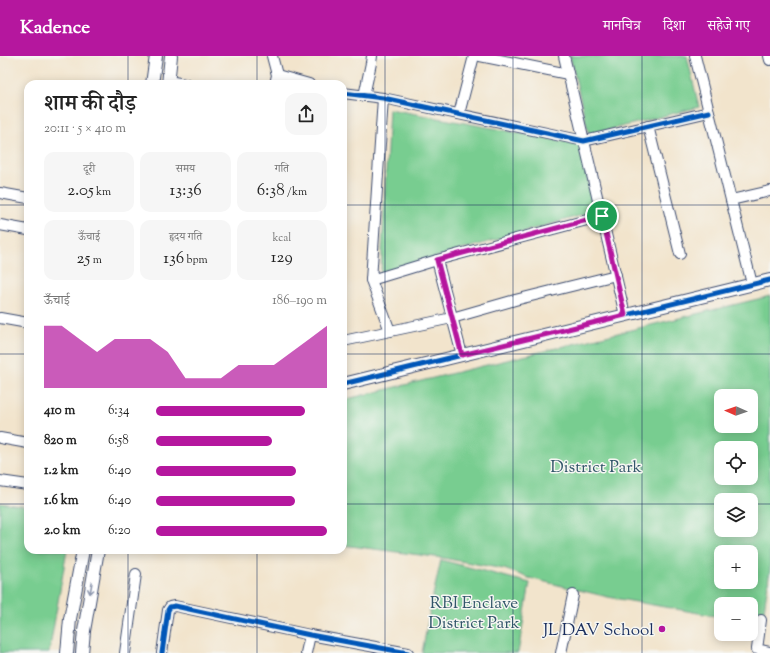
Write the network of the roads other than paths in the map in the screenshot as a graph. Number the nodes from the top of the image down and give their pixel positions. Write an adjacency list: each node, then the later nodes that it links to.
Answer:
1 (156, 56): 12 (street)
2 (171, 56): 13 (street)
3 (272, 56): 14 (street)
4 (372, 56): 16 (street)
5 (474, 56): 19 (street)
6 (480, 56): 11 (street)
7 (564, 56): 11 (street)
8 (695, 56): 18 (street)
9 (769, 56): 10 (street)
10 (770, 60)
11 (568, 74): 21 (street)
12 (153, 80)
13 (168, 80)
14 (276, 80)
15 (347, 94): 16 (street)
16 (364, 96): 17 (street)
17 (383, 98): 19 (street); 32 (street)
18 (709, 112): 20 (street); 25 (street)
19 (458, 114): 21 (street)
20 (648, 126): 21 (street); 29 (street)
21 (584, 141): 26 (street)
22 (770, 191): 25 (street)
23 (0, 193): 24 (street)
24 (24, 197)
25 (731, 200): 34 (street)
26 (602, 216): 30 (street); 31 (street)
27 (0, 225): 28 (street)
28 (24, 229)
29 (680, 254)
30 (437, 260): 32 (street); 37 (street)
31 (616, 275): 35 (street); 37 (street)
32 (371, 280): 39 (street)
33 (770, 280): 34 (street)
34 (752, 284): 35 (street)
35 (625, 315): 41 (street)
36 (0, 318): 38 (street)
37 (452, 318): 39 (street); 41 (street)
38 (24, 322)
39 (390, 331): 40 (street)
40 (347, 340)
41 (462, 355): 42 (street)
42 (347, 383)
43 (0, 438): 44 (street)
44 (24, 442)
45 (0, 481): 46 (street)
46 (24, 484)
47 (82, 554): 54 (street)
48 (97, 554): 55 (street, one-way to 55)
49 (136, 574): 56 (street)
50 (573, 595): 60 (street)
51 (761, 620): 53 (street)
52 (310, 635): 57 (street); 58 (street); 59 (street)
53 (770, 652)
54 (67, 653)
55 (82, 653)
56 (125, 653)
57 (162, 653)
58 (306, 653)
59 (408, 653)
60 (562, 653)

